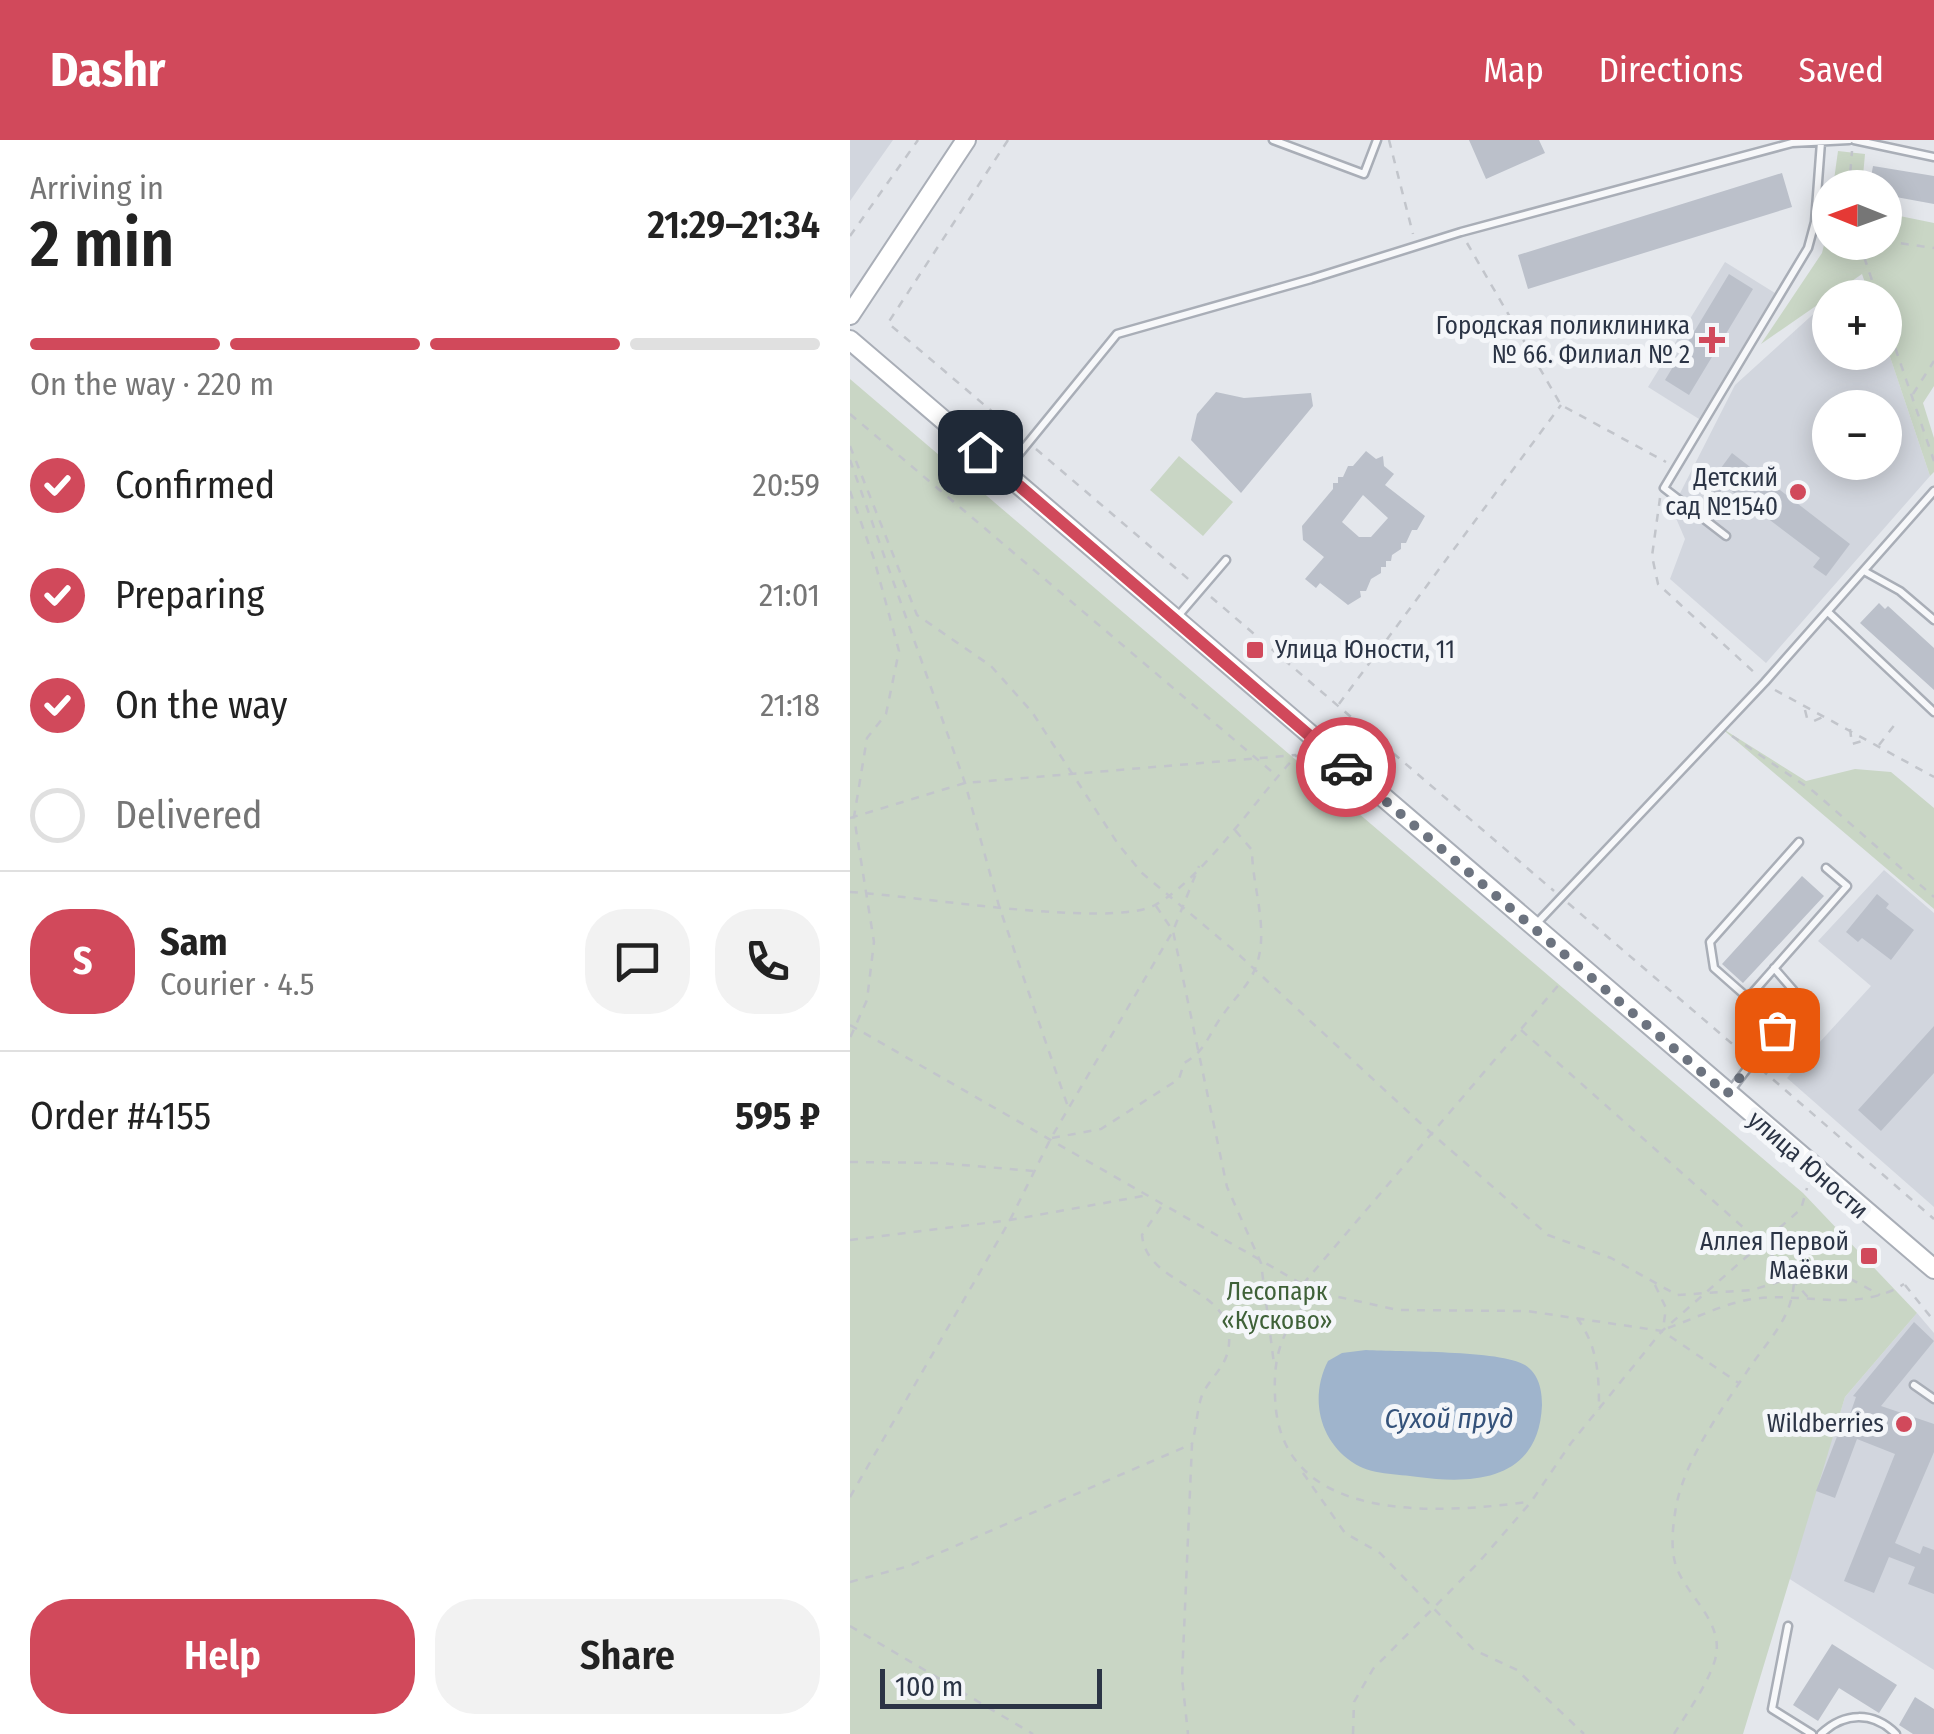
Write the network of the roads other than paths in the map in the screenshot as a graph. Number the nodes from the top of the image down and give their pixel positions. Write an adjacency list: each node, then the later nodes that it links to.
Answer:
1 (966, 140): 7 (main road)
2 (1273, 140): 3 (lane)
3 (1377, 140)
4 (1852, 140): 5 (lane); 6 (lane)
5 (1821, 142): 9 (lane); 11 (lane)
6 (1934, 157)
7 (850, 316)
8 (850, 340): 9 (main road, улица Юности)
9 (1004, 472): 15 (main road, улица Юности)
10 (1934, 492): 13 (lane)
11 (1726, 536)
12 (1226, 560): 15 (lane)
13 (1864, 571): 14 (lane); 16 (lane)
14 (1828, 612): 17 (lane); 20 (lane)
15 (1175, 620): 20 (main road, улица Юности)
16 (1934, 620)
17 (1934, 712)
18 (1799, 842): 21 (lane)
19 (1826, 868): 21 (lane)
20 (1533, 928): 22 (main road, улица Юности)
21 (1774, 968): 22 (lane)
22 (1727, 1094): 23 (main road, улица Юности)
23 (1903, 1246): 24 (main road, улица Юности); 25 (main road, улица Юности)
24 (1934, 1269)
25 (1934, 1284)
26 (1914, 1385): 27 (lane)
27 (1934, 1399)
28 (1788, 1626): 29 (lane)
29 (1812, 1734)
30 (1821, 1734): 31 (lane)
31 (1896, 1734)

